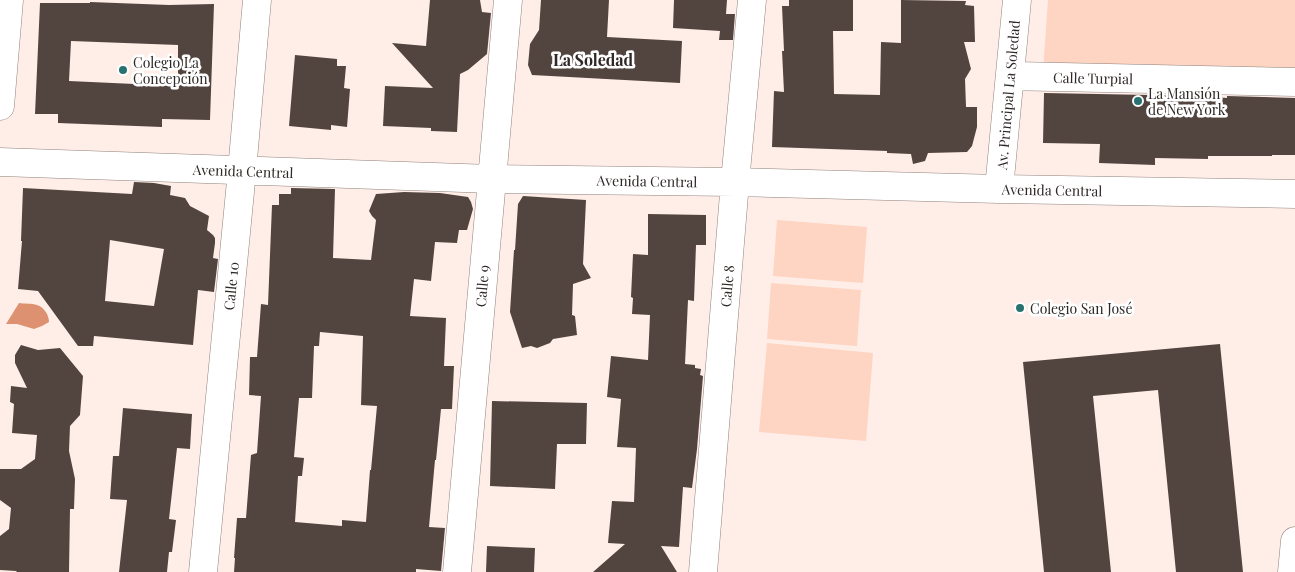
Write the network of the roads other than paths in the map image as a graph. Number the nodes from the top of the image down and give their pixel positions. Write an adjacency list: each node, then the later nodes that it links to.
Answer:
1 (9, 0): 8 (street)
2 (257, 0): 10 (street, Calle 10)
3 (508, 0): 11 (street, Calle 9)
4 (752, 0): 12 (street, Calle 8)
5 (1017, 0): 6 (street, Av. Principal La Soledad)
6 (1010, 76): 7 (street, Calle Turpial); 13 (street, Av. Principal La Soledad)
7 (1295, 82)
8 (0, 106)
9 (0, 162): 10 (street, Avenida Central)
10 (242, 171): 11 (street, Avenida Central); 16 (street, Calle 10)
11 (492, 179): 12 (street, Avenida Central); 17 (street, Calle 9)
12 (735, 182): 13 (street, Avenida Central); 18 (street, Calle 8)
13 (999, 189): 14 (street, Avenida Central)
14 (1295, 194)
15 (1295, 541): 19 (street)
16 (203, 572)
17 (457, 572)
18 (703, 572)
19 (1292, 572)

